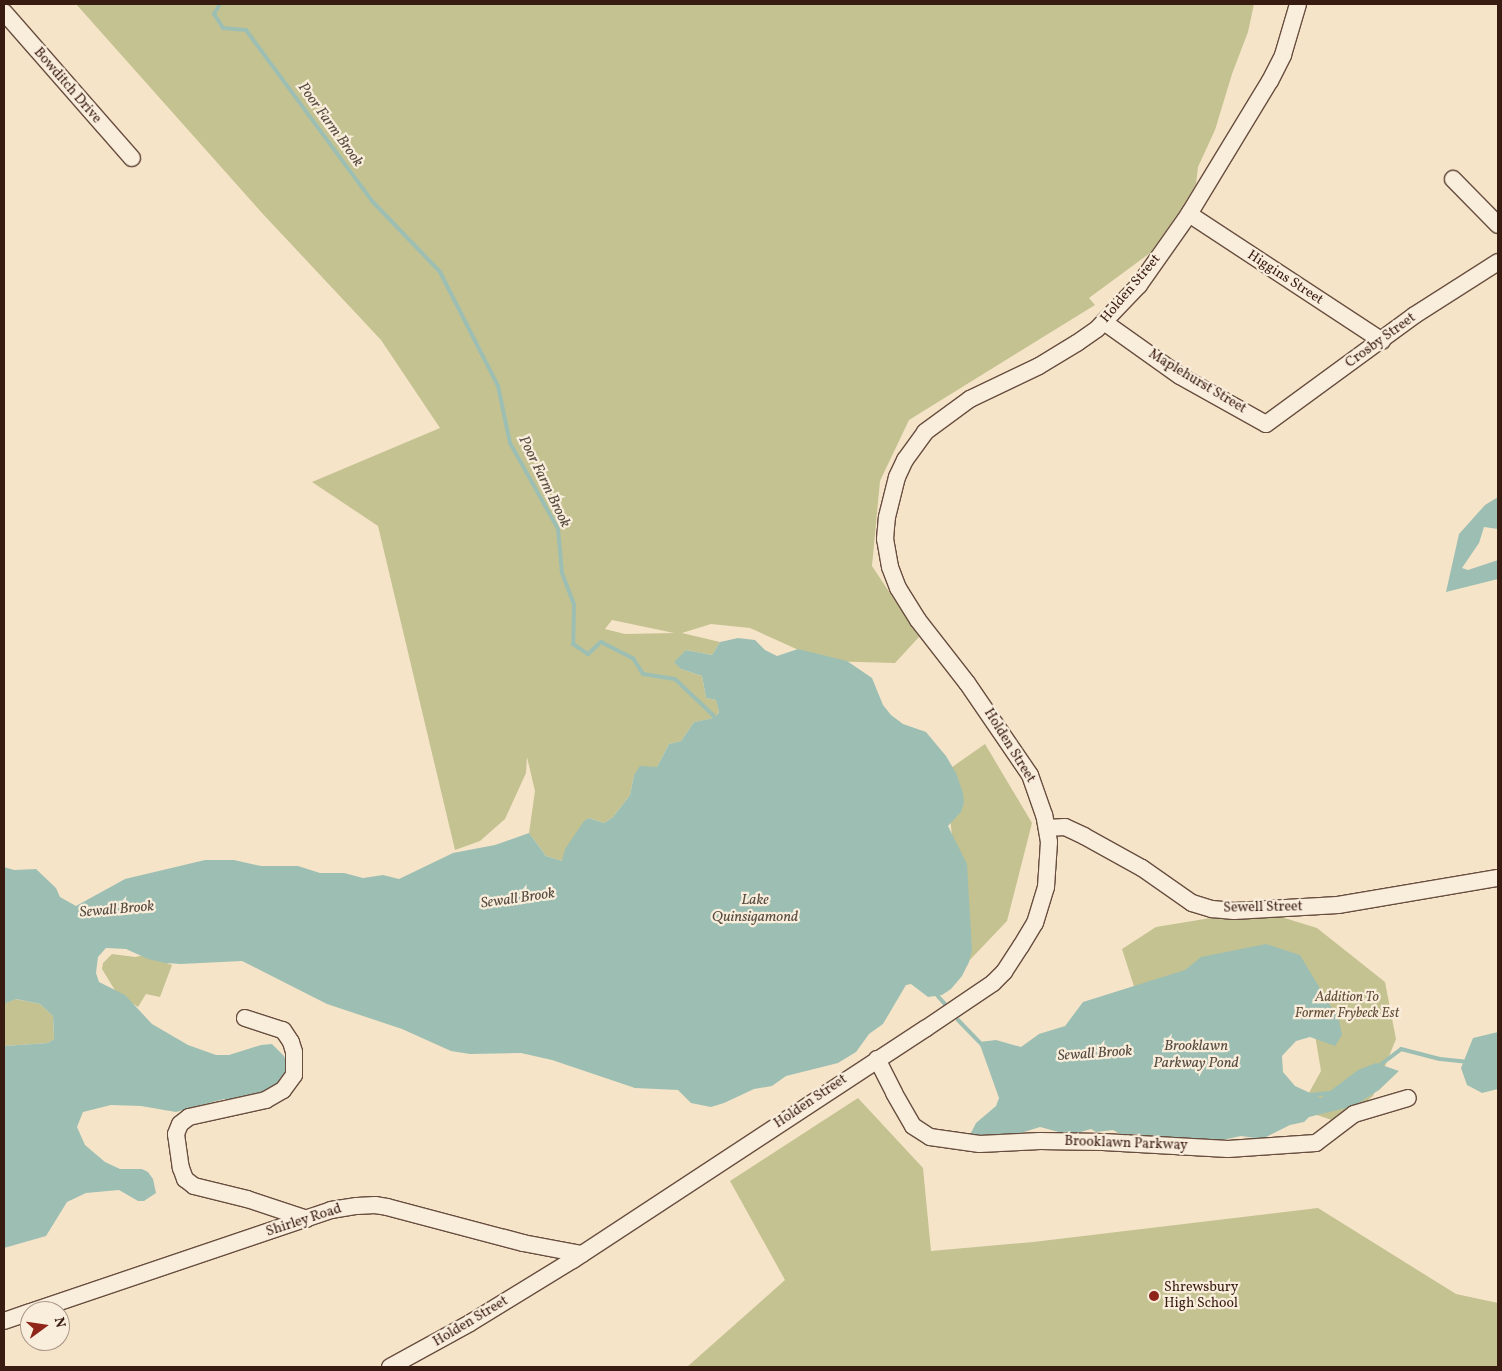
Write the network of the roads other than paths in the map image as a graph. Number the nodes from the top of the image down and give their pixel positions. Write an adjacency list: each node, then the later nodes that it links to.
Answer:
1 (1298, 4): 5 (street, Holden Street)
2 (4, 12): 3 (street, Bowditch Drive)
3 (132, 158)
4 (1453, 179): 6 (street)
5 (1189, 214): 8 (street, Holden Street); 9 (street, Higgins Street)
6 (1498, 226)
7 (1498, 262): 9 (street, Crosby Street)
8 (1104, 322): 10 (street, Maplehurst Street); 11 (street, Holden Street)
9 (1382, 341): 10 (street, Crosby Street)
10 (1266, 424)
11 (1047, 828): 12 (street, Sewell Street); 14 (street, Holden Street)
12 (1498, 878)
13 (245, 1018): 16 (street)
14 (878, 1059): 15 (street, Brooklawn Parkway); 17 (street, Holden Street)
15 (1408, 1098)
16 (307, 1219): 17 (street, Shirley Road); 18 (street, Shirley Road)
17 (582, 1254): 21 (street, Holden Street)
18 (61, 1301)
19 (20, 1315): 20 (street, Shirley Road)
20 (4, 1321)
21 (390, 1367)

